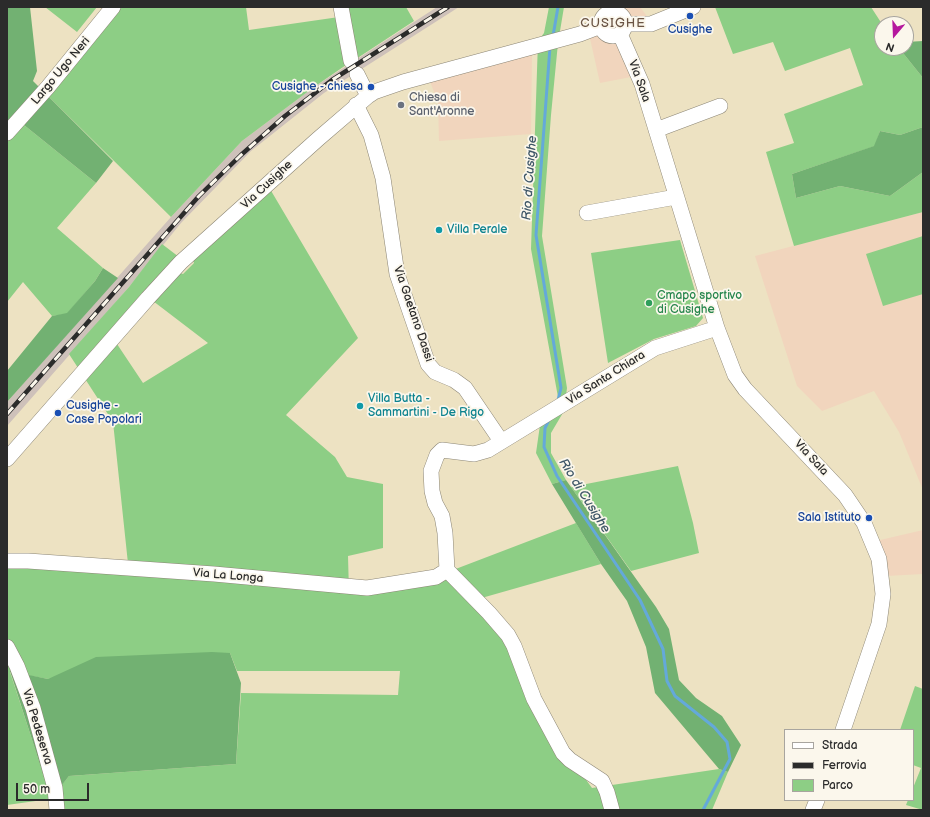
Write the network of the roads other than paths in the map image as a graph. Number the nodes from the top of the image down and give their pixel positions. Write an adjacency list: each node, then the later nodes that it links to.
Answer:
1 (113, 7): 8 (street, Largo Ugo Neri)
2 (341, 7): 5 (street, Via Gaetano Dassi)
3 (693, 7): 4 (street)
4 (613, 18): 5 (street, Via Cusighe); 7 (street, Via Sala)
5 (362, 100): 12 (street, Via Gaetano Dassi); 13 (street, Via Cusighe)
6 (720, 106): 7 (street)
7 (656, 130): 9 (street, Via Sala)
8 (7, 133)
9 (676, 197): 10 (street); 11 (street, Via Sala)
10 (587, 213)
11 (717, 328): 12 (street, Via Santa Chiara); 17 (street, Via Sala)
12 (502, 441): 15 (street)
13 (7, 459)
14 (7, 561): 15 (street, Via La Longa)
15 (447, 570): 19 (street)
16 (7, 648): 18 (street, Via Pedeserva)
17 (843, 729)
18 (57, 810)
19 (612, 810)

